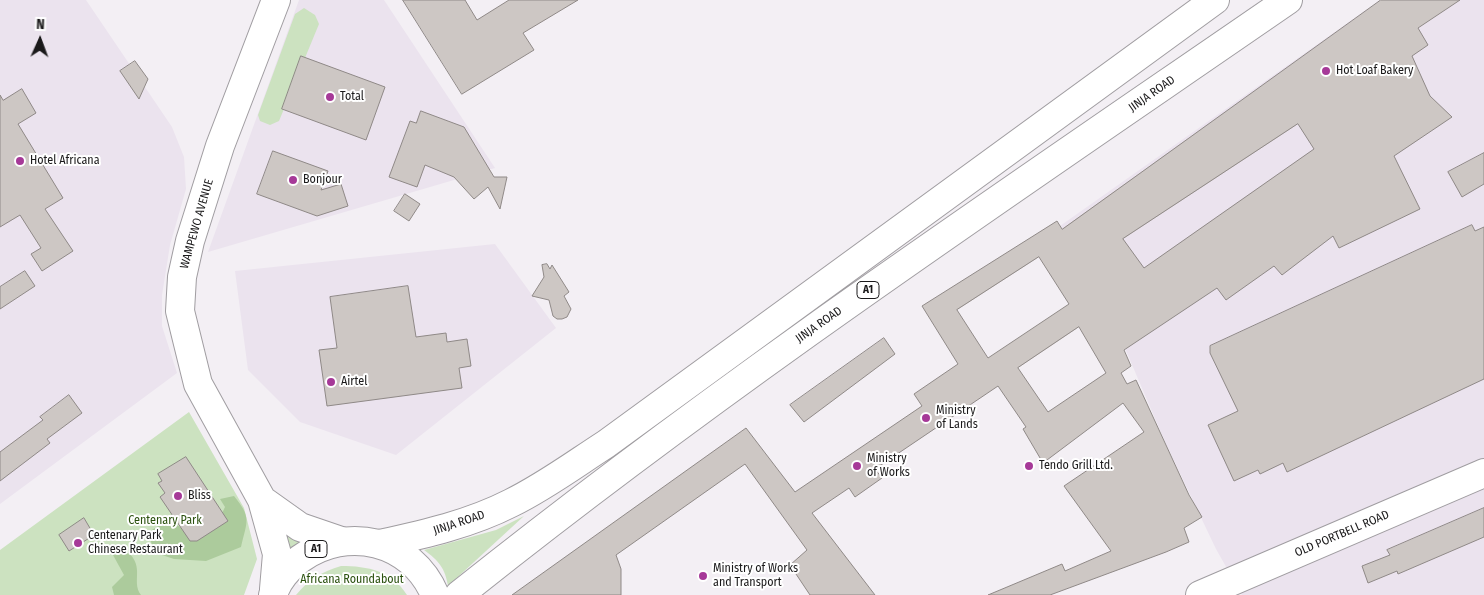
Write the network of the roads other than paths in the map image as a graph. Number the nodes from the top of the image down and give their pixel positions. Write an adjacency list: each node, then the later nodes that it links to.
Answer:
1 (276, 0): 5 (main road, WAMPEWO AVENUE)
2 (1215, 0): 7 (main road, JINJA ROAD / A1)
3 (1288, 0): 10 (main road, JINJA ROAD / A1)
4 (1484, 473): 11 (main road, OLD PORTBELL ROAD)
5 (262, 500): 6 (main road); 8 (main road)
6 (341, 541): 7 (main road, A1); 8 (main road, A1)
7 (380, 544): 9 (main road, A1)
8 (274, 592)
9 (435, 595)
10 (459, 595)
11 (1200, 595)

